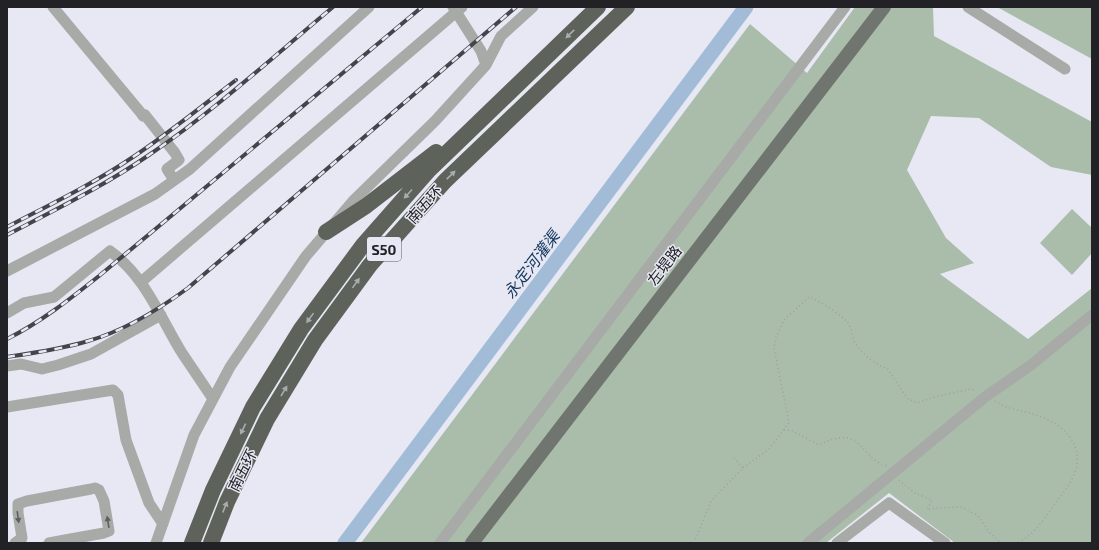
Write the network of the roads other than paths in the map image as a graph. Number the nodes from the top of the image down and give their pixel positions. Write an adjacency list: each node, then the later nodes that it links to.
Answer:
1 (53, 7): 13 (street)
2 (369, 7): 13 (street)
3 (533, 7): 10 (street)
4 (598, 7): 12 (highway, 南五环 / S50, one-way to 12)
5 (628, 7): 29 (highway, 南五环 / S50, one-way to 5)
6 (845, 7): 30 (street)
7 (884, 7): 31 (main road, 左堤路)
8 (968, 7): 11 (street)
9 (457, 8): 10 (street); 16 (street)
10 (486, 65): 14 (street)
11 (1065, 69)
12 (491, 109): 14 (highway); 28 (highway, 南五环 / S50, one-way to 28)
13 (174, 180): 15 (street)
14 (326, 232): 21 (street)
15 (7, 271)
16 (141, 282): 17 (street); 18 (street)
17 (7, 313)
18 (161, 315): 20 (street); 21 (street)
19 (1092, 315): 32 (street)
20 (7, 366)
21 (214, 399): 23 (street)
22 (7, 407): 23 (street)
23 (163, 524): 27 (street)
24 (65, 542): 25 (street, one-way to 25); 26 (street)
25 (15, 543)
26 (49, 543)
27 (156, 543)
28 (192, 543)
29 (211, 543)
30 (440, 543)
31 (472, 543)
32 (808, 543)
33 (837, 543): 34 (street)
34 (945, 543)

